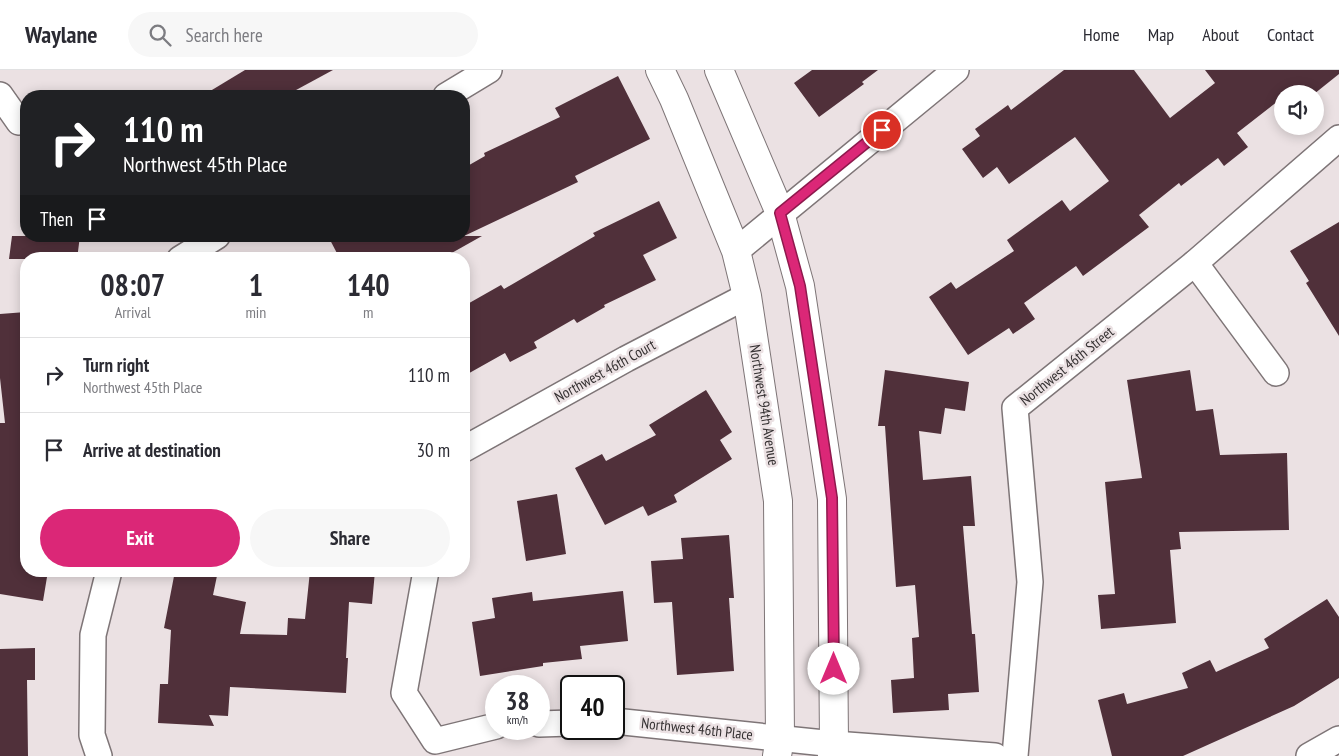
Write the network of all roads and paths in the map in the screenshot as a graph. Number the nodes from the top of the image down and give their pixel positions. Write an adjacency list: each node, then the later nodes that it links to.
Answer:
1 (489, 70): 5 (street)
2 (660, 70): 11 (street, Northwest 94th Avenue)
3 (719, 70): 9 (street)
4 (956, 70): 9 (street)
5 (456, 90)
6 (0, 95): 7 (street)
7 (19, 122)
8 (1339, 138): 13 (street, Northwest 46th Street)
9 (780, 213): 11 (street); 23 (street)
10 (207, 242): 12 (street)
11 (736, 251): 14 (street, Northwest 94th Avenue)
12 (191, 252)
13 (1195, 263): 15 (street); 26 (street, Northwest 46th Street)
14 (747, 296): 16 (street, Northwest 46th Court); 22 (street, Northwest 94th Avenue)
15 (1276, 373)
16 (470, 446)
17 (107, 577): 24 (street)
18 (425, 577): 20 (street)
19 (625, 723): 22 (street, Northwest 46th Place)
20 (485, 729)
21 (1339, 739): 27 (street)
22 (778, 747): 23 (street)
23 (833, 750): 25 (street)
24 (99, 756)
25 (995, 756)
26 (1015, 756)
27 (1309, 756)

